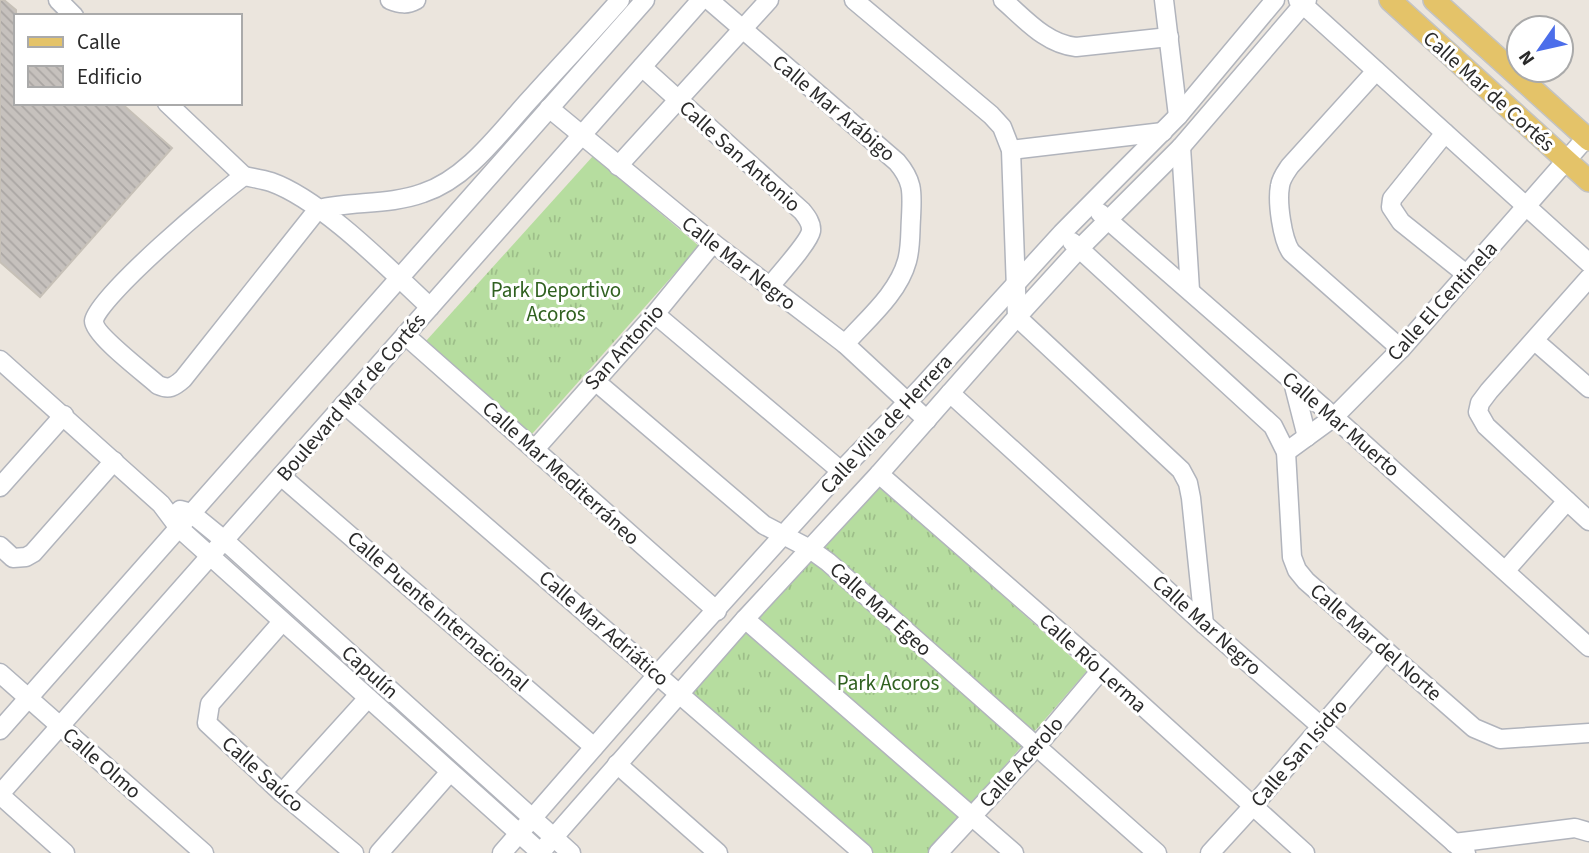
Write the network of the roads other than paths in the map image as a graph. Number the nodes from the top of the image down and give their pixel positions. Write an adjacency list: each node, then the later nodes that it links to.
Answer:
1 (58, 0): 16 (street)
2 (390, 0): 3 (street)
3 (416, 0)
4 (620, 0): 37 (street)
5 (645, 0): 23 (street, Boulevard Mar de Cortés)
6 (701, 0): 19 (street, Boulevard Mar de Cortés)
7 (709, 0): 17 (street, Calle Mar Arábigo)
8 (769, 0): 17 (street)
9 (854, 0): 30 (street)
10 (1003, 0): 18 (street)
11 (1164, 0): 18 (street)
12 (1275, 0): 24 (street, Calle Villa de Herrera)
13 (1390, 0): 31 (main road, Calle Mar de Cortés)
14 (1434, 0): 28 (main road, Calle Mar de Cortés)
15 (1303, 1): 20 (street); 29 (street, Calle Villa de Herrera)
16 (72, 14)
17 (743, 31): 21 (street); 54 (street, Calle Mar Arábigo)
18 (1169, 37): 24 (street)
19 (642, 67): 21 (street, Calle San Antonio); 27 (street, Boulevard Mar de Cortés)
20 (1376, 71): 26 (street); 55 (street)
21 (678, 100): 32 (street); 47 (street, Calle San Antonio)
22 (169, 105): 33 (street)
23 (549, 108): 27 (street, Calle Mar Negro); 44 (street, Boulevard Mar de Cortés)
24 (1178, 116): 25 (street, Calle Villa de Herrera)
25 (1163, 132): 30 (street); 35 (street, Calle Villa de Herrera)
26 (1445, 133): 36 (street); 43 (street)
27 (581, 136): 32 (street, Calle Mar Negro); 49 (street, Boulevard Mar de Cortés)
28 (1588, 139): 31 (street, Calle El Centinela)
29 (1181, 147): 38 (street, Calle Villa de Herrera); 48 (street)
30 (1011, 150): 46 (street)
31 (1566, 160): 34 (main road, Calle Mar de Cortés); 36 (street, Calle El Centinela)
32 (618, 166): 40 (street, Calle Mar Negro)
33 (244, 176): 37 (street); 37 (street)
34 (1589, 181)
35 (1090, 204): 38 (street, Calle Mar Muerto); 39 (street, Calle Villa de Herrera)
36 (1526, 206): 42 (street); 43 (street, Calle El Centinela)
37 (318, 209): 44 (street)
38 (1109, 219): 41 (street, Calle Villa de Herrera); 48 (street, Calle Mar Muerto)
39 (1062, 233): 41 (street, Calle Mar del Norte); 46 (street, Calle Villa de Herrera)
40 (713, 243): 47 (street, Calle Mar Negro); 50 (street, San Antonio)
41 (1080, 248): 51 (street, Calle Villa de Herrera); 68 (street, Calle Mar del Norte)
42 (1589, 263)
43 (1466, 274): 55 (street, Calle El Centinela)
44 (399, 278): 49 (street); 76 (street, Boulevard Mar de Cortés)
45 (1589, 278): 53 (street)
46 (1015, 284): 51 (street); 61 (street, Calle Villa de Herrera)
47 (770, 286): 54 (street, Calle Mar Negro)
48 (1191, 290): 58 (street, Calle Mar Muerto)
49 (430, 307): 52 (street, Boulevard Mar de Cortés)
50 (654, 314): 57 (street, San Antonio); 70 (street)
51 (1017, 317): 60 (street, Calle Villa de Herrera); 88 (street)
52 (405, 335): 62 (street, Boulevard Mar de Cortés); 67 (street, Calle Mar Mediterráneo)
53 (1535, 341): 59 (street); 74 (street)
54 (845, 344): 61 (street, Calle Mar Negro)
55 (1401, 349): 64 (street, Calle El Centinela)
56 (0, 360): 63 (street, Capulín)
57 (594, 380): 67 (street, San Antonio); 79 (street, Calle Mar Egeo)
58 (1293, 382): 64 (street, Calle Mar Muerto); 66 (street)
59 (1589, 388)
60 (950, 393): 65 (street, Calle Villa de Herrera); 88 (street, Calle Mar Negro)
61 (907, 402): 65 (street, Calle Mar Negro); 70 (street, Calle Villa de Herrera)
62 (344, 404): 72 (street, Boulevard Mar de Cortés); 93 (street, Calle Mar Adriático)
63 (64, 415): 69 (street, Capulín); 73 (street)
64 (1334, 417): 66 (street, Calle El Centinela); 84 (street, Calle Mar Muerto)
65 (927, 420): 71 (street, Calle Villa de Herrera)
66 (1307, 437): 68 (street, Calle El Centinela)
67 (535, 449): 85 (street, Calle Mar Mediterráneo)
68 (1286, 452): 90 (street, Calle Mar del Norte)
69 (114, 461): 75 (street, Capulín); 81 (street)
70 (841, 471): 79 (street, Calle Villa de Herrera)
71 (879, 474): 82 (street, Calle Villa de Herrera); 91 (street, Calle Río Lerma)
72 (281, 476): 80 (street, Boulevard Mar de Cortés); 101 (street, Calle Puente Internacional)
73 (0, 487)
74 (1567, 502): 77 (street); 84 (street)
75 (161, 504): 76 (street, Capulín); 78 (street, Capulín)
76 (191, 513): 78 (street, Boulevard Mar de Cortés); 80 (street, Capulín)
77 (1589, 521)
78 (179, 528): 83 (street, Capulín); 95 (street, Boulevard Mar de Cortés)
79 (782, 536): 82 (street, Calle Mar Egeo); 85 (street, Calle Villa de Herrera)
80 (224, 540): 83 (street, Boulevard Mar de Cortés); 109 (street, Capulín)
81 (0, 546)
82 (810, 549): 86 (street, Calle Villa de Herrera); 102 (street, Calle Mar Egeo)
83 (210, 556): 87 (street, Capulín); 97 (street, Boulevard Mar de Cortés)
84 (1506, 570): 89 (street, Calle Mar Muerto)
85 (717, 611): 93 (street, Calle Villa de Herrera)
86 (745, 619): 94 (street, Calle Villa de Herrera); 108 (street)
87 (282, 622): 96 (street, Capulín); 105 (street, Calle Saúco)
88 (1204, 624): 98 (street, Calle Mar Negro)
89 (1589, 647)
90 (1386, 651): 98 (street, Calle San Isidro); 100 (street, Calle Mar del Norte)
91 (1102, 669): 102 (street, Calle Acerolo); 107 (street, Calle Río Lerma)
92 (0, 673): 95 (street, Calle Olmo)
93 (657, 675): 94 (street, Calle Mar Adriático); 101 (street, Calle Villa de Herrera)
94 (681, 694): 103 (street, Calle Villa de Herrera); 122 (street, Calle Mar Adriático)
95 (28, 698): 97 (street, Calle Olmo); 99 (street, Boulevard Mar de Cortés)
96 (368, 698): 104 (street, Capulín); 105 (street)
97 (60, 726): 106 (street, Boulevard Mar de Cortés); 115 (street, Calle Olmo)
98 (1322, 727): 107 (street, Calle San Isidro); 113 (street, Calle Mar Negro)
99 (0, 730)
100 (1589, 733)
101 (594, 747): 109 (street, Calle Villa de Herrera)
102 (1036, 747): 108 (street, Calle Acerolo); 125 (street, Calle Mar Egeo)
103 (618, 764): 112 (street, Calle Villa de Herrera); 121 (street)
104 (450, 772): 110 (street, Capulín); 117 (street)
105 (282, 793): 116 (street, Calle Saúco)
106 (0, 795): 114 (street)
107 (1253, 806): 126 (street, Calle San Isidro); 127 (street, Calle Río Lerma)
108 (972, 816): 123 (street, Calle Acerolo); 124 (street)
109 (533, 819): 110 (street, Calle Villa de Herrera); 112 (street, Capulín)
110 (520, 832): 118 (street, Calle Villa de Herrera); 119 (street, Capulín)
111 (1589, 832): 113 (street)
112 (553, 837): 119 (street, Calle Villa de Herrera); 120 (street, Capulín)
113 (1460, 848)
114 (65, 853)
115 (204, 853)
116 (354, 853)
117 (379, 853)
118 (502, 853)
119 (540, 853)
120 (571, 853)
121 (718, 853)
122 (863, 853)
123 (939, 853)
124 (1014, 853)
125 (1157, 853)
126 (1210, 853)
127 (1305, 853)

